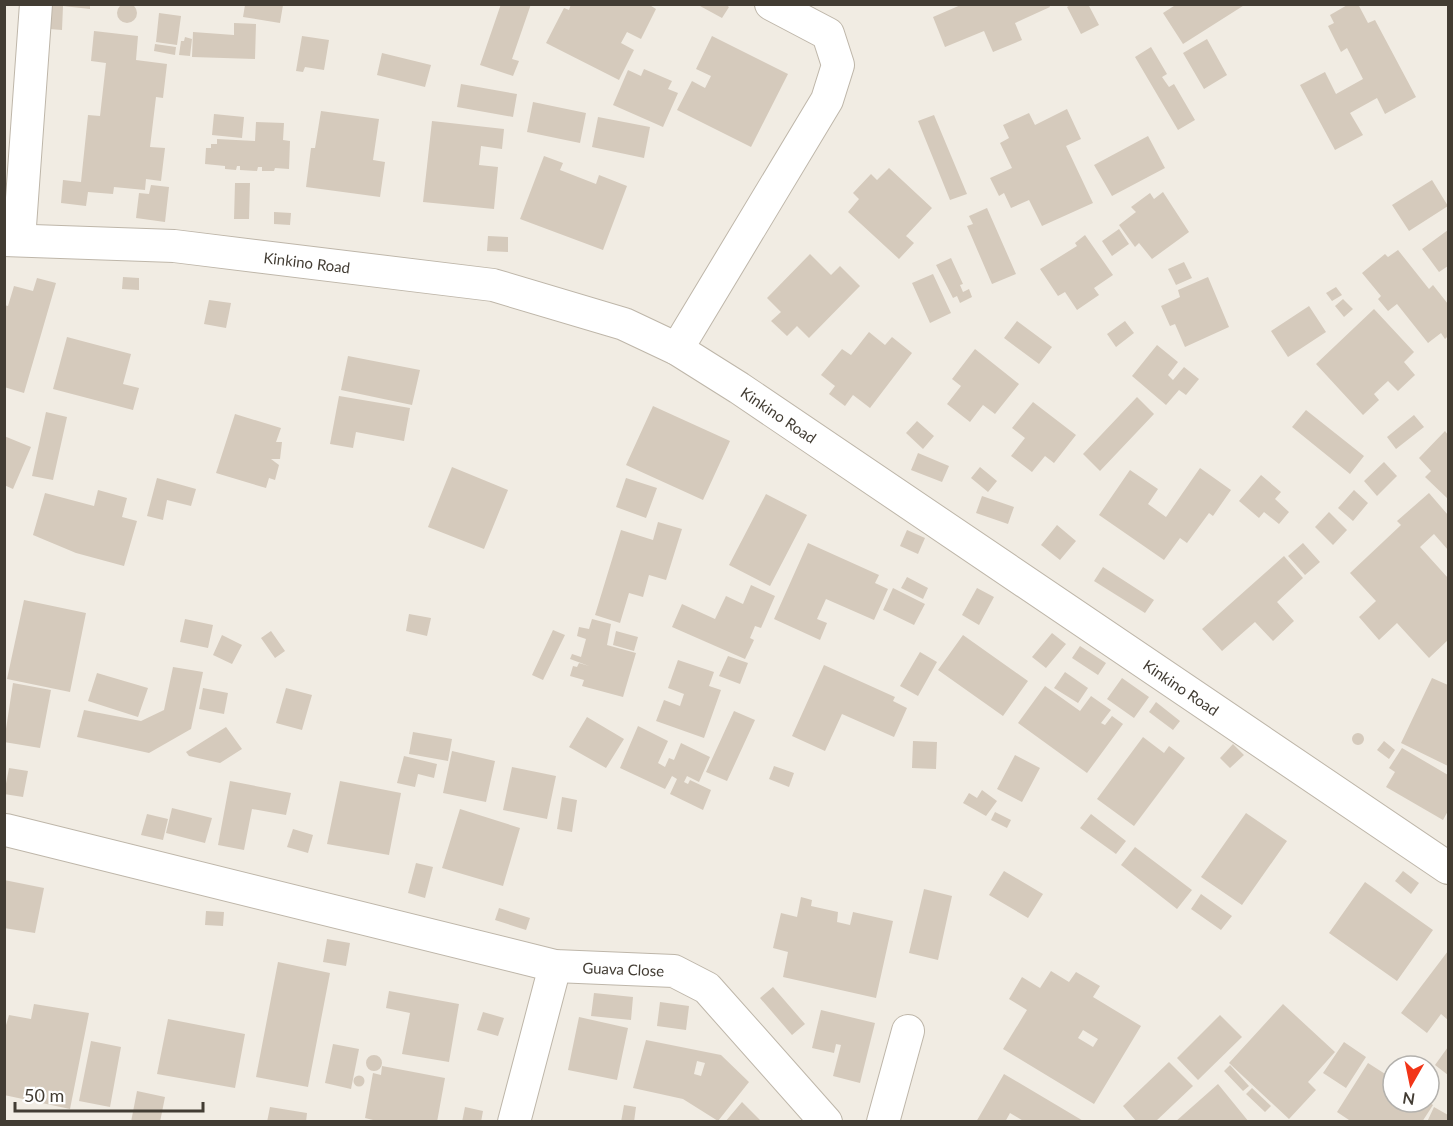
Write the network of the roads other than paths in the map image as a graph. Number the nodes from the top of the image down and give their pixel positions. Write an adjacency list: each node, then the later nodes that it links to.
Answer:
1 (36, 4): 3 (street)
2 (771, 4): 4 (street)
3 (12, 240): 4 (street, Kinkino Road)
4 (677, 349): 6 (street, Kinkino Road)
5 (6, 830): 7 (street, Guava Close)
6 (1449, 868)
7 (555, 966): 9 (street); 10 (street, Guava Close)
8 (908, 1031): 11 (street)
9 (514, 1122)
10 (826, 1122)
11 (883, 1122)

